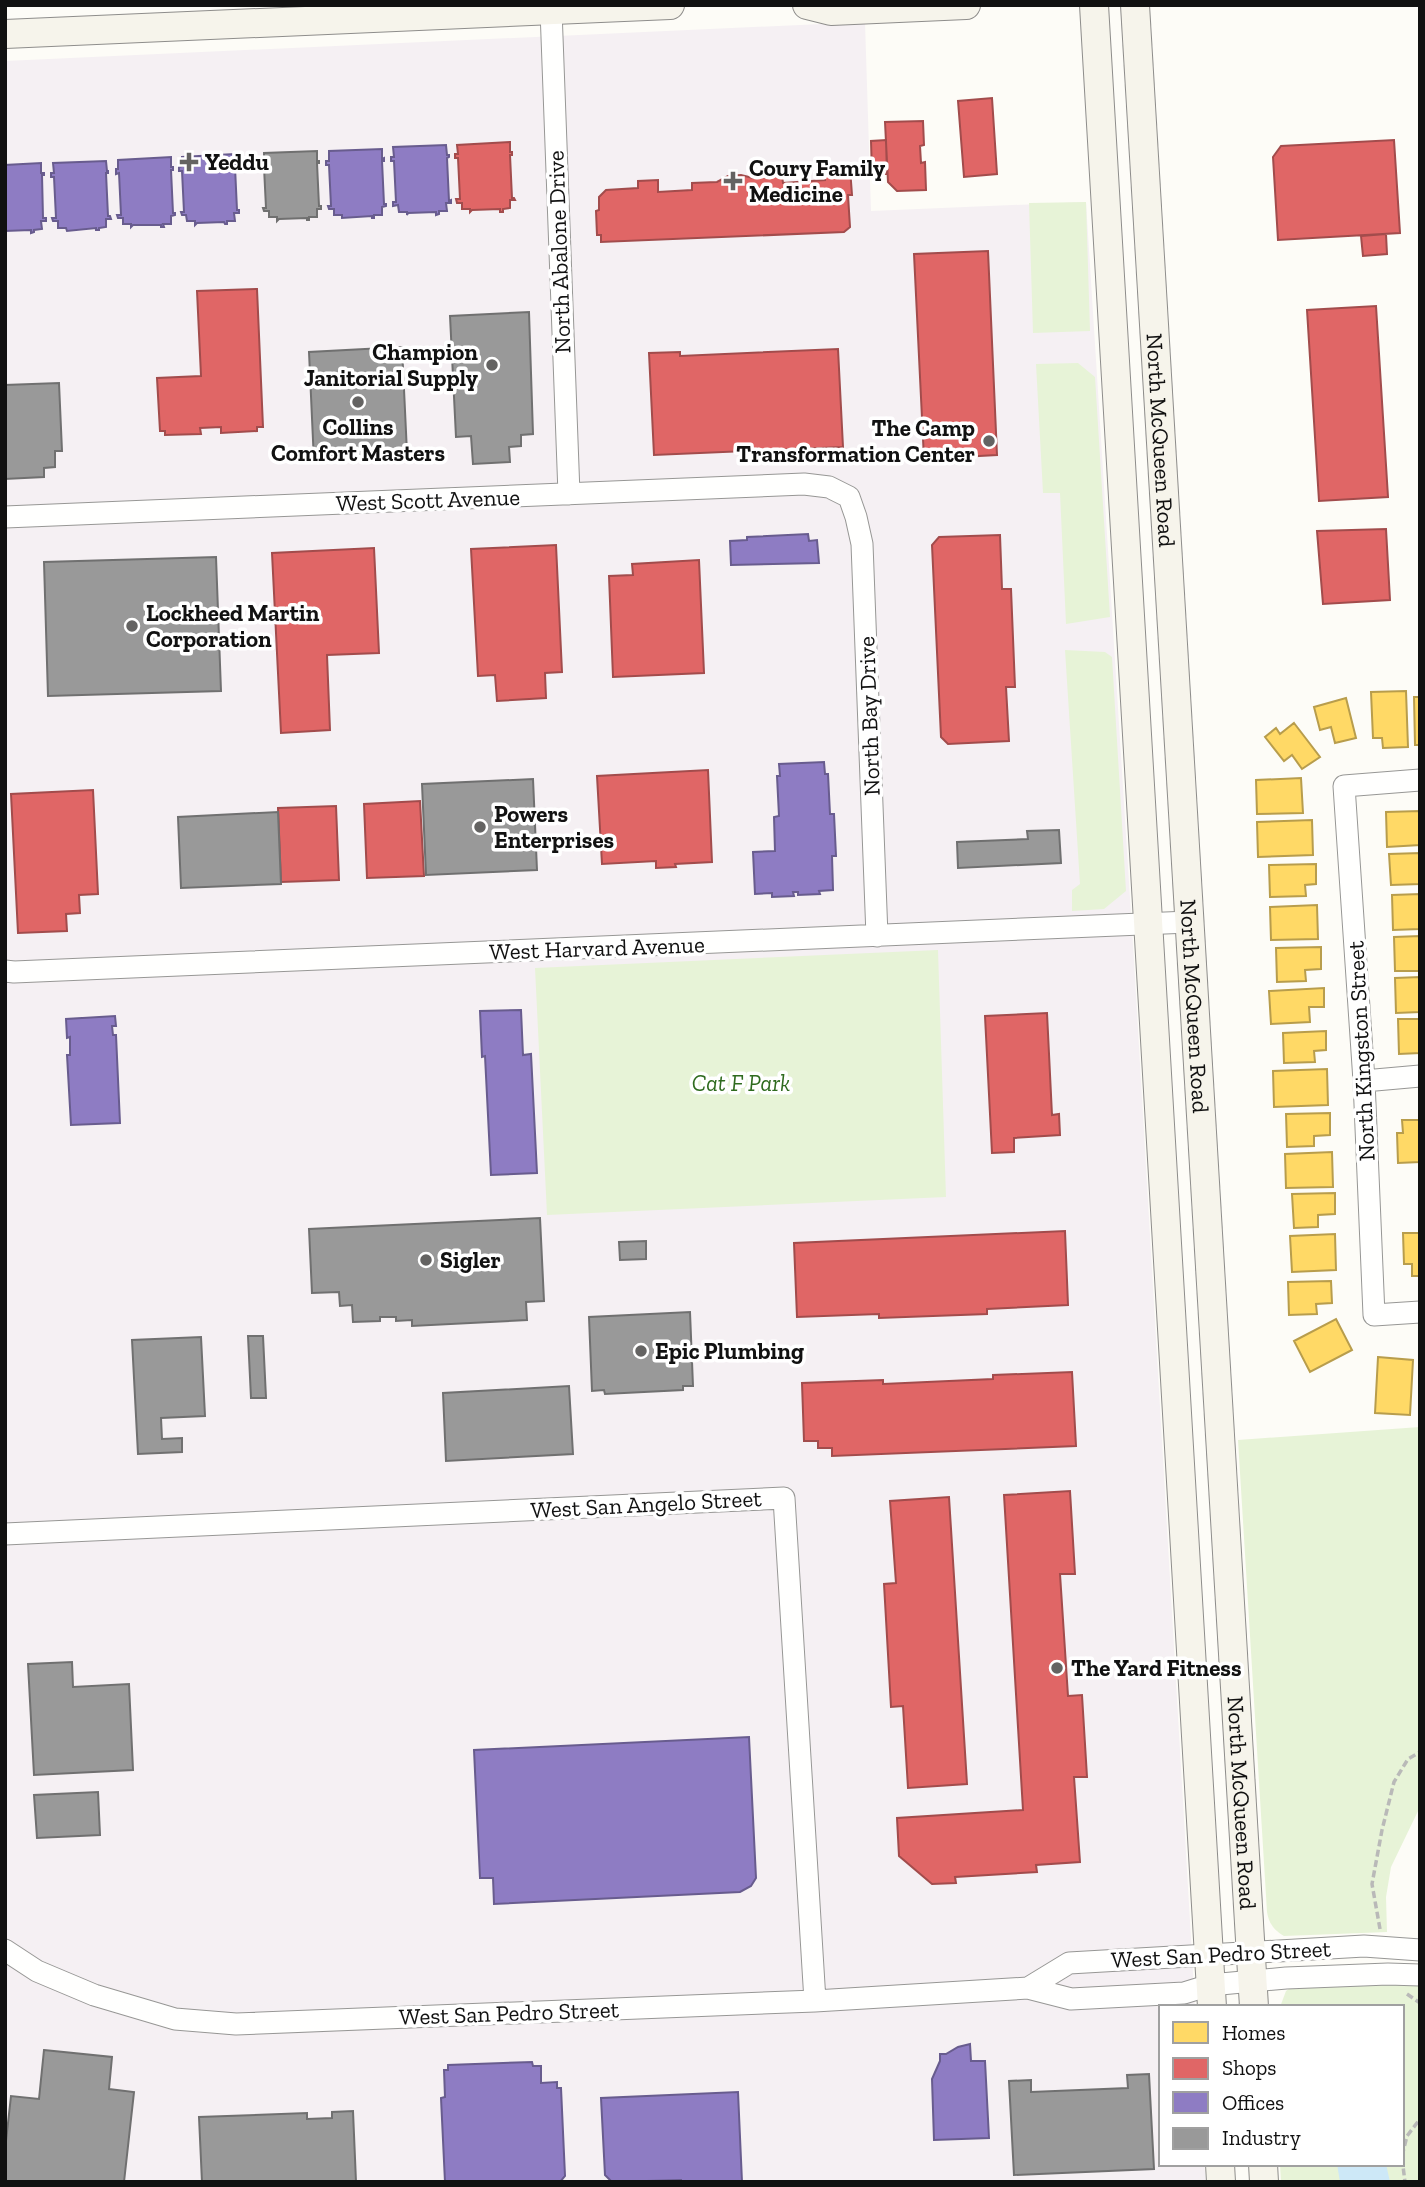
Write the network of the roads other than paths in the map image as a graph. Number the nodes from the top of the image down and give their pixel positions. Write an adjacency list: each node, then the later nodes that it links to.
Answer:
1 (670, 5): 6 (main road)
2 (807, 5): 3 (main road)
3 (967, 5)
4 (1094, 5): 12 (main road, North McQueen Road)
5 (1135, 5): 11 (main road, North McQueen Road)
6 (551, 10): 7 (main road); 8 (street, North Abalone Drive)
7 (5, 33)
8 (569, 494): 9 (street, West Scott Avenue); 10 (street, West Scott Avenue)
9 (849, 498): 16 (street, North Bay Drive)
10 (5, 517)
11 (1166, 525): 12 (main road); 14 (main road, North McQueen Road)
12 (1124, 526): 15 (main road, North McQueen Road)
13 (1420, 780): 19 (street, North Kingston Street)
14 (1189, 922): 15 (street, West Harvard Avenue); 24 (main road, North McQueen Road)
15 (1148, 924): 16 (street, West Harvard Avenue); 25 (main road, North McQueen Road)
16 (877, 936): 17 (street, West Harvard Avenue)
17 (5, 971)
18 (1420, 1076): 19 (street)
19 (1363, 1081): 20 (street, North Kingston Street)
20 (1420, 1312)
21 (5, 1534): 30 (street, West San Angelo Street)
22 (5, 1950): 30 (street, West San Pedro Street)
23 (1420, 1950): 24 (street, West San Pedro Street)
24 (1250, 1952): 25 (street, West San Pedro Street); 28 (main road, North McQueen Road)
25 (1209, 1954): 27 (street, West San Pedro Street); 29 (main road, North McQueen Road)
26 (1420, 1975): 28 (street, West San Pedro Street)
27 (1028, 1988): 29 (street, West San Pedro Street); 30 (street, West San Pedro Street)
28 (1253, 1994): 29 (street, West San Pedro Street)
29 (1211, 1996)
30 (815, 2001)

